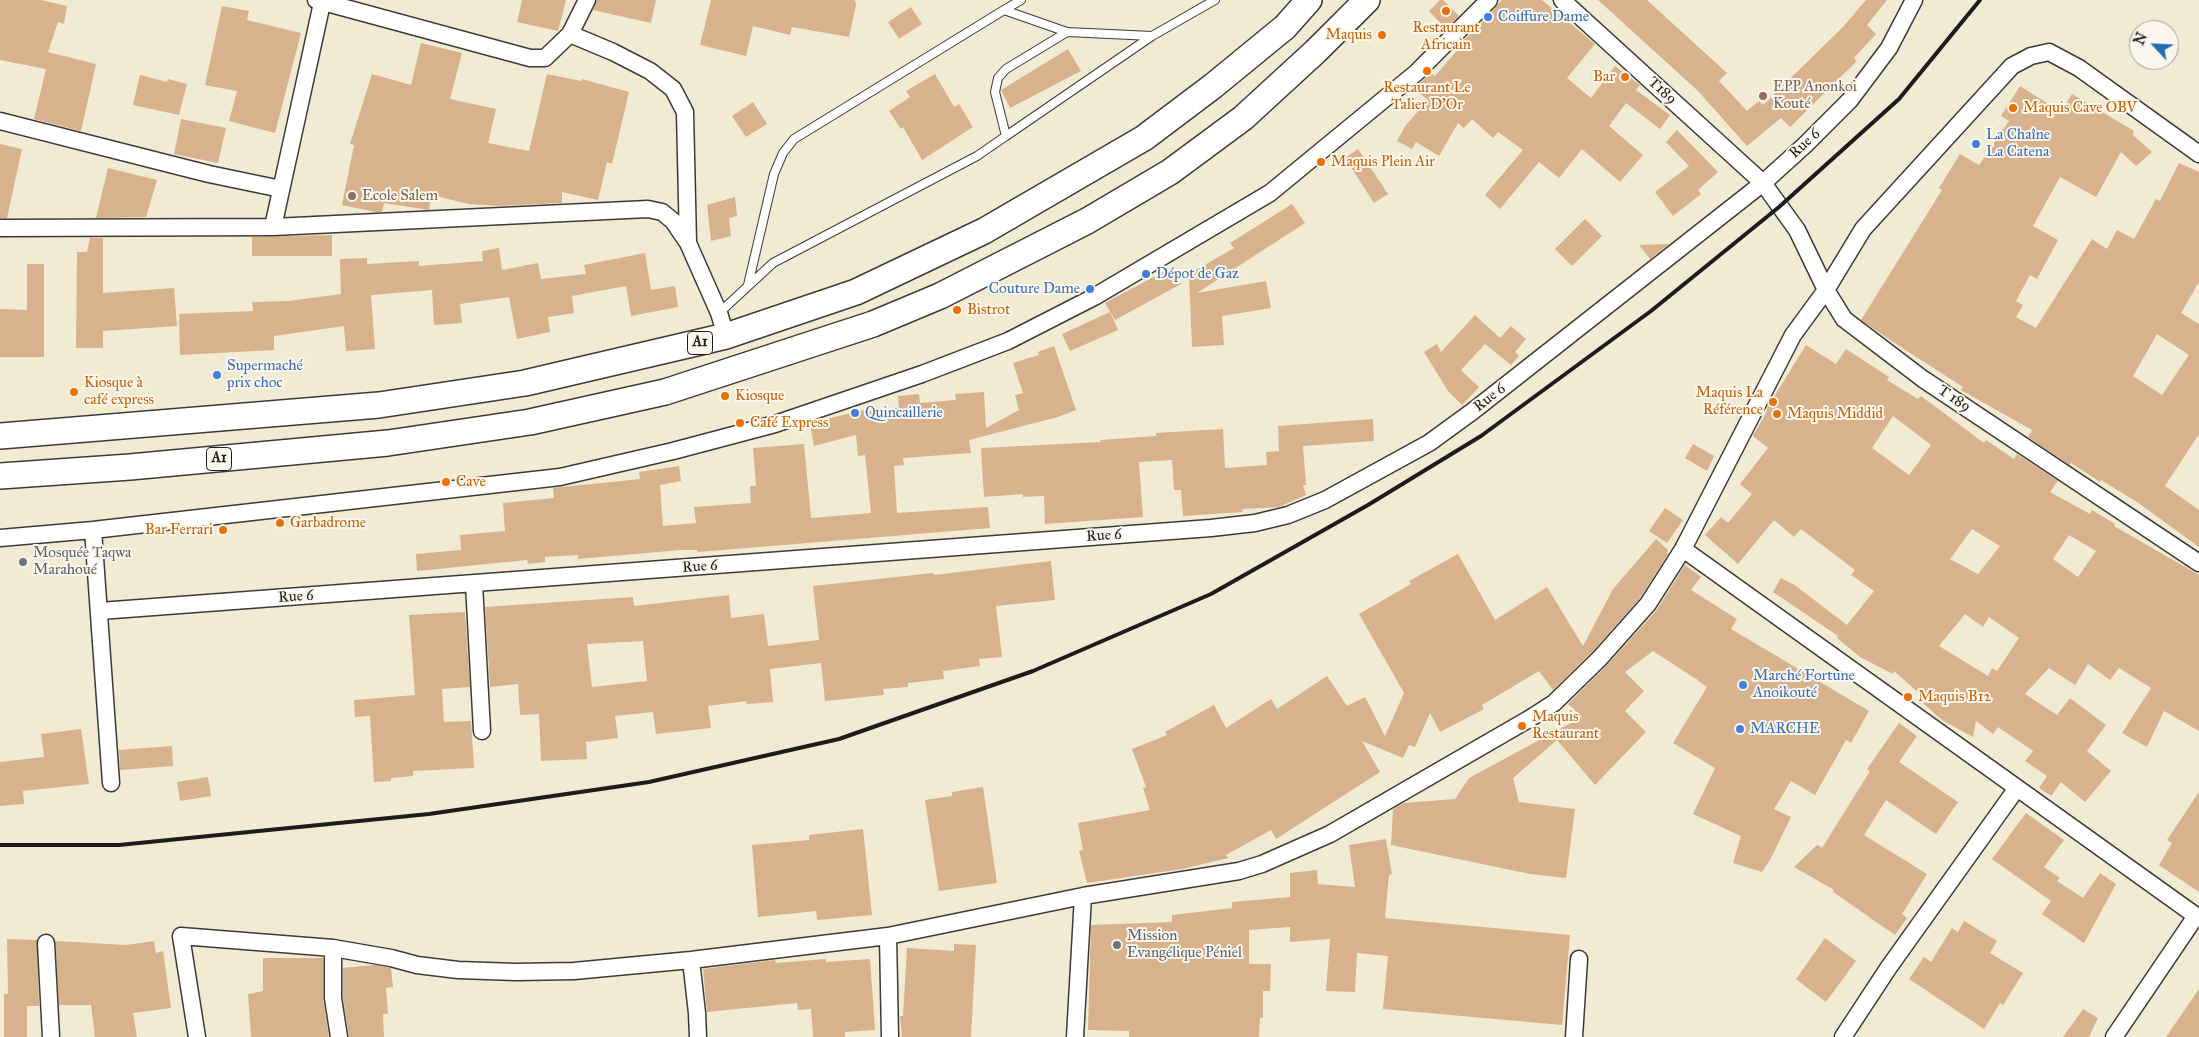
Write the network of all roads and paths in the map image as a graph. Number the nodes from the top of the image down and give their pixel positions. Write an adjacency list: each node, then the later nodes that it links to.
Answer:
1 (587, 0): 12 (street)
2 (1021, 0): 10 (lane)
3 (1215, 0): 13 (lane)
4 (1309, 0): 24 (main road, A1)
5 (1367, 0): 26 (main road, A1)
6 (1489, 0): 27 (street)
7 (1562, 0): 17 (street, T189)
8 (1914, 0): 17 (street, Rue 6)
9 (319, 1): 12 (street); 18 (street)
10 (1004, 10): 11 (lane); 22 (lane)
11 (1067, 32): 13 (lane); 15 (lane)
12 (570, 34): 21 (street)
13 (1152, 36): 15 (lane)
14 (0, 121): 18 (street)
15 (1006, 136): 22 (lane)
16 (2199, 154): 23 (street)
17 (1763, 183): 23 (street, T 189); 31 (street, Rue 6)
18 (281, 189): 20 (street)
19 (0, 228): 20 (street)
20 (273, 228): 21 (street)
21 (688, 243): 24 (street)
22 (748, 285): 24 (lane)
23 (1826, 290): 29 (street); 30 (street, T 189)
24 (722, 324): 25 (main road, A1)
25 (0, 436)
26 (0, 476)
27 (93, 530): 28 (street); 32 (street)
28 (0, 538)
29 (1683, 549): 35 (street); 36 (street)
30 (2199, 563)
31 (474, 584): 32 (street, Rue 6); 33 (street)
32 (100, 611): 34 (street)
33 (482, 731)
34 (111, 783)
35 (2017, 788): 37 (street); 50 (street)
36 (1083, 896): 38 (street); 48 (street)
37 (2197, 917): 51 (street)
38 (888, 936): 42 (street); 47 (street)
39 (46, 943): 43 (street)
40 (333, 948): 42 (street); 44 (street); 45 (street)
41 (1579, 959): 49 (street)
42 (691, 960): 46 (street)
43 (51, 1037)
44 (197, 1037)
45 (339, 1037)
46 (698, 1037)
47 (890, 1037)
48 (1075, 1037)
49 (1574, 1037)
50 (1843, 1037)
51 (2114, 1037)

